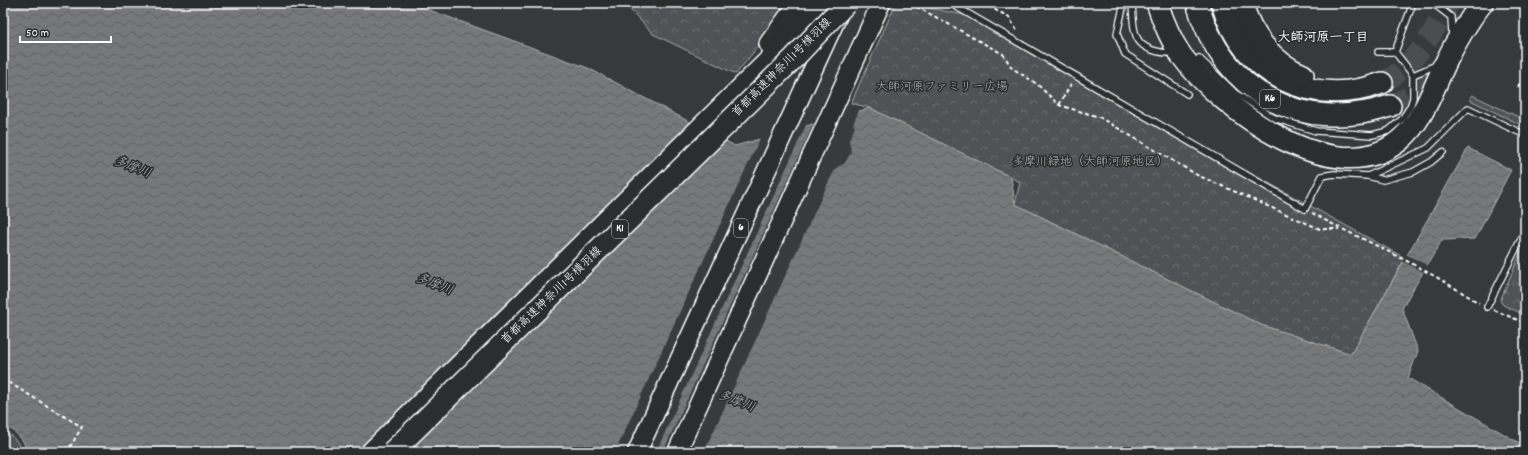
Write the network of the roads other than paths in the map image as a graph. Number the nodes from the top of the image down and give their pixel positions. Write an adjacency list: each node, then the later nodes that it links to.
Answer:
1 (800, 3): 24 (highway)
2 (824, 3): 24 (highway, 首都高速神奈川1号横羽線 / K1)
3 (845, 3): 16 (highway, 首都高速神奈川1号横羽線 / K1, bridge); 32 (main road, 6, bridge)
4 (852, 3): 16 (highway, bridge)
5 (881, 3): 33 (main road)
6 (950, 3): 27 (lane)
7 (1124, 3): 22 (lane)
8 (1132, 3): 17 (lane)
9 (1157, 3): 15 (highway)
10 (1198, 3): 23 (highway, K6)
11 (1222, 3): 12 (highway, K6)
12 (1242, 3)
13 (1413, 3): 19 (lane)
14 (1434, 3): 21 (lane)
15 (1482, 3)
16 (826, 25): 31 (highway, 首都高速神奈川1号横羽線 / K1, bridge)
17 (1168, 52)
18 (1378, 52): 19 (lane)
19 (1395, 52): 21 (lane)
20 (1199, 58): 21 (lane)
21 (1413, 75)
22 (1187, 94)
23 (1390, 106)
24 (708, 121): 30 (highway, 首都高速神奈川1号横羽線 / K1)
25 (1525, 135): 27 (lane)
26 (1443, 152): 27 (lane)
27 (1368, 176)
28 (1525, 231): 29 (lane)
29 (1487, 308)
30 (372, 452)
31 (392, 452)
32 (637, 452)
33 (677, 452)

